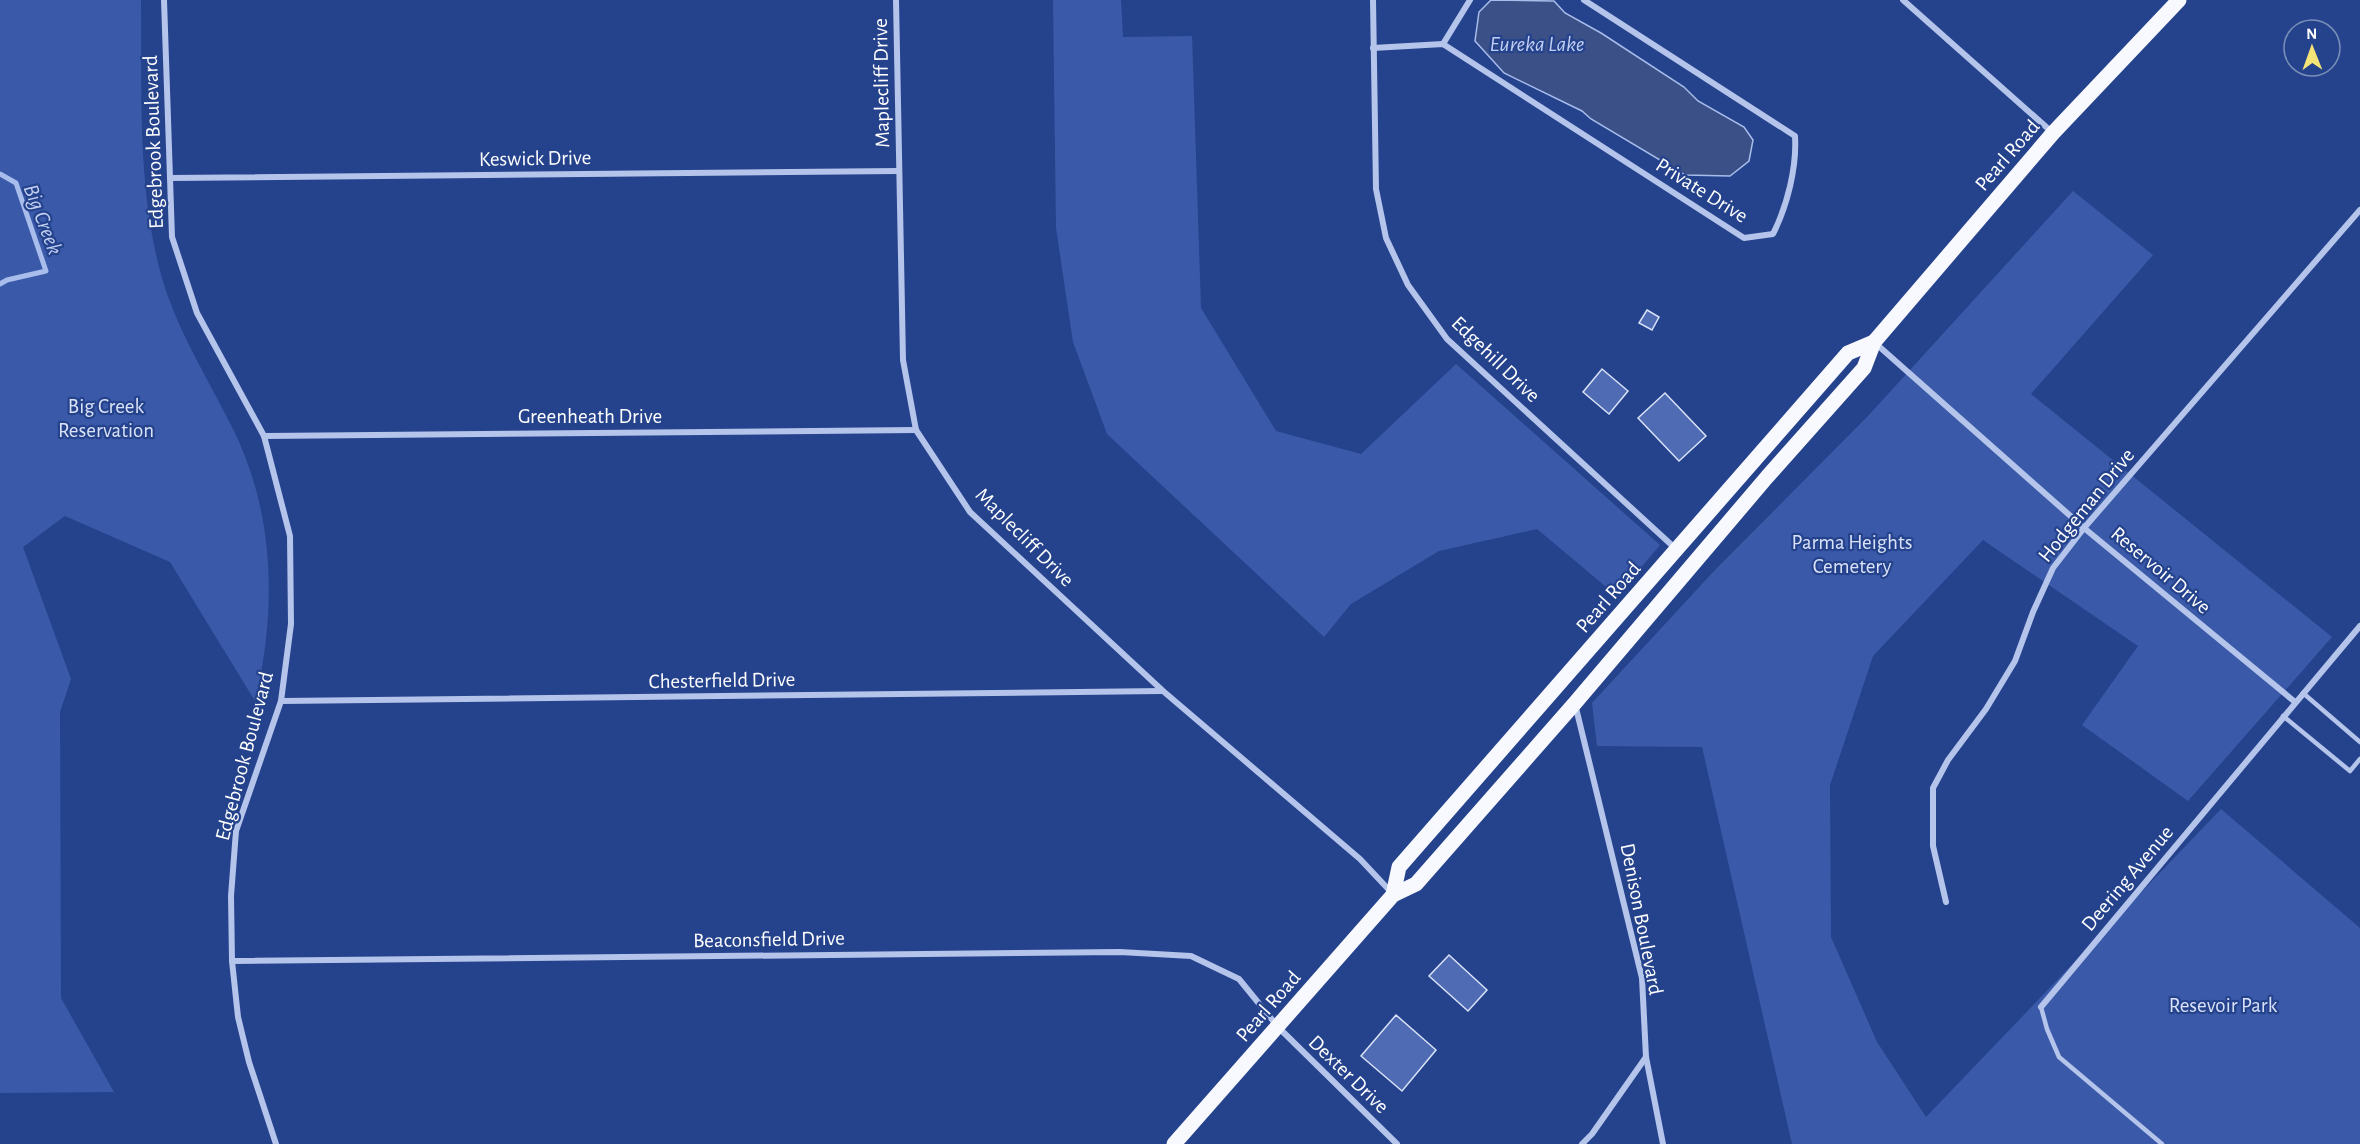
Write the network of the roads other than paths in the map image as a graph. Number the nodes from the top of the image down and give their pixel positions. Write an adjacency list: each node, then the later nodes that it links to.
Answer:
1 (164, 0): 12 (street, Edgebrook Boulevard)
2 (896, 0): 11 (street, Maplecliff Drive)
3 (1373, 0): 9 (street, Edgehill Drive)
4 (1470, 0): 8 (street)
5 (1584, 0): 8 (street, Private Drive)
6 (1903, 0): 10 (street)
7 (2179, 0): 10 (main road, Pearl Road)
8 (1443, 44): 9 (street)
9 (1373, 48): 18 (street, Edgehill Drive)
10 (2053, 133): 14 (main road, Pearl Road)
11 (899, 171): 12 (street, Keswick Drive); 15 (street, Maplecliff Drive)
12 (171, 178): 16 (street, Edgebrook Boulevard)
13 (2360, 210): 17 (street, Hodgeman Drive)
14 (1874, 342): 17 (street, Reservoir Drive); 18 (main road, Pearl Road); 24 (main road, Pearl Road)
15 (916, 430): 16 (street, Greenheath Drive); 20 (street, Maplecliff Drive)
16 (264, 436): 22 (street, Edgebrook Boulevard)
17 (2084, 528): 23 (street, Reservoir Drive); 29 (street, Hodgeman Drive)
18 (1676, 549): 28 (main road, Pearl Road)
19 (2360, 626): 21 (street, Deering Avenue)
20 (1163, 691): 22 (street, Chesterfield Drive); 28 (street, Maplecliff Drive)
21 (2303, 693): 23 (street, Deering Avenue); 26 (lane)
22 (281, 701): 30 (street, Edgebrook Boulevard)
23 (2295, 702): 25 (street, Deering Avenue)
24 (1575, 703): 28 (main road, Pearl Road); 33 (street, Denison Boulevard)
25 (2283, 716): 27 (lane); 31 (street, Deering Avenue)
26 (2360, 742)
27 (2360, 759)
28 (1394, 895): 32 (main road, Pearl Road)
29 (1946, 902)
30 (232, 962): 32 (street, Beaconsfield Drive); 34 (street, Edgebrook Boulevard)
31 (2041, 1007): 39 (lane, Deering Avenue)
32 (1278, 1027): 35 (main road, Pearl Road); 36 (street, Dexter Drive)
33 (1646, 1057): 37 (street); 38 (street, Denison Boulevard)
34 (276, 1144)
35 (1174, 1144)
36 (1397, 1144)
37 (1582, 1144)
38 (1663, 1144)
39 (2162, 1144)

